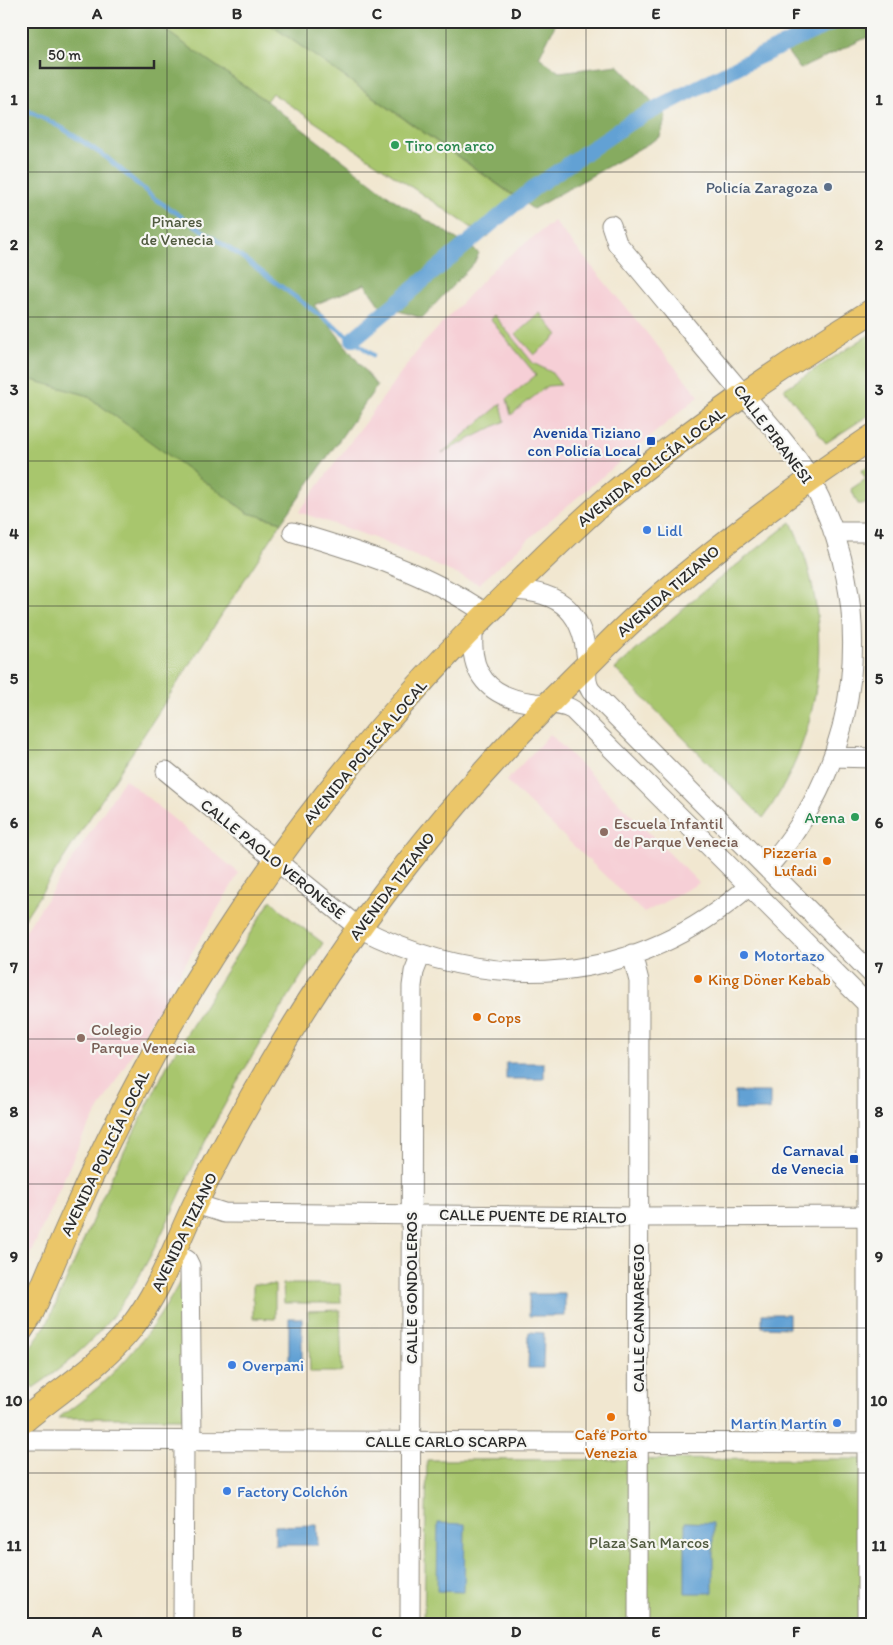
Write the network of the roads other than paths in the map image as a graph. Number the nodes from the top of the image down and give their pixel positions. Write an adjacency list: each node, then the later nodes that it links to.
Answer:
1 (611, 225): 3 (street, CALLE PIRANESI)
2 (872, 311): 3 (main road, AVENIDA POLICÍA LOCAL)
3 (744, 395): 5 (street, CALLE PIRANESI); 9 (main road, AVENIDA POLICÍA LOCAL)
4 (872, 437): 5 (main road, AVENIDA TIZIANO)
5 (810, 479): 7 (street, CALLE PIRANESI); 11 (main road, AVENIDA TIZIANO)
6 (293, 532): 10 (street)
7 (833, 532): 8 (street); 13 (street, CALLE PIRANESI)
8 (872, 532)
9 (511, 590): 10 (main road, AVENIDA POLICÍA LOCAL); 11 (street)
10 (480, 620): 12 (street); 16 (main road, AVENIDA POLICÍA LOCAL)
11 (587, 665): 12 (main road, AVENIDA TIZIANO); 17 (street)
12 (546, 704): 18 (street); 19 (main road, AVENIDA TIZIANO)
13 (834, 757): 14 (street); 17 (street, CALLE PIRANESI)
14 (872, 758)
15 (166, 770): 16 (street, CALLE PAOLO VERONESE)
16 (276, 861): 19 (street, CALLE PAOLO VERONESE); 29 (main road, AVENIDA POLICÍA LOCAL)
17 (767, 868): 22 (street)
18 (749, 886): 21 (street, CALLE PAOLO VERONESE); 23 (street)
19 (360, 928): 20 (street, CALLE PAOLO VERONESE); 24 (main road, AVENIDA TIZIANO)
20 (422, 954): 21 (street, CALLE PAOLO VERONESE); 25 (street, CALLE GONDOLEROS)
21 (632, 954): 27 (street, CALLE CANNAREGIO)
22 (872, 974)
23 (869, 1007): 26 (street)
24 (196, 1204): 25 (street, CALLE PUENTE DE RIALTO); 28 (main road, AVENIDA TIZIANO)
25 (411, 1214): 27 (street, CALLE PUENTE DE RIALTO); 32 (street, CALLE GONDOLEROS)
26 (869, 1216): 27 (street, CALLE PUENTE DE RIALTO); 35 (street)
27 (639, 1217): 34 (street, CALLE CANNAREGIO)
28 (173, 1253): 30 (main road, AVENIDA TIZIANO); 33 (street)
29 (21, 1330)
30 (21, 1423)
31 (21, 1440): 33 (street, CALLE CARLO SCARPA)
32 (411, 1440): 33 (street, CALLE CARLO SCARPA); 34 (street, CALLE CARLO SCARPA); 37 (street, CALLE GONDOLEROS)
33 (188, 1442): 36 (street)
34 (638, 1442): 35 (street, CALLE CARLO SCARPA); 38 (street, CALLE CANNAREGIO)
35 (869, 1443): 39 (street)
36 (183, 1624)
37 (410, 1624)
38 (638, 1624)
39 (867, 1624)

